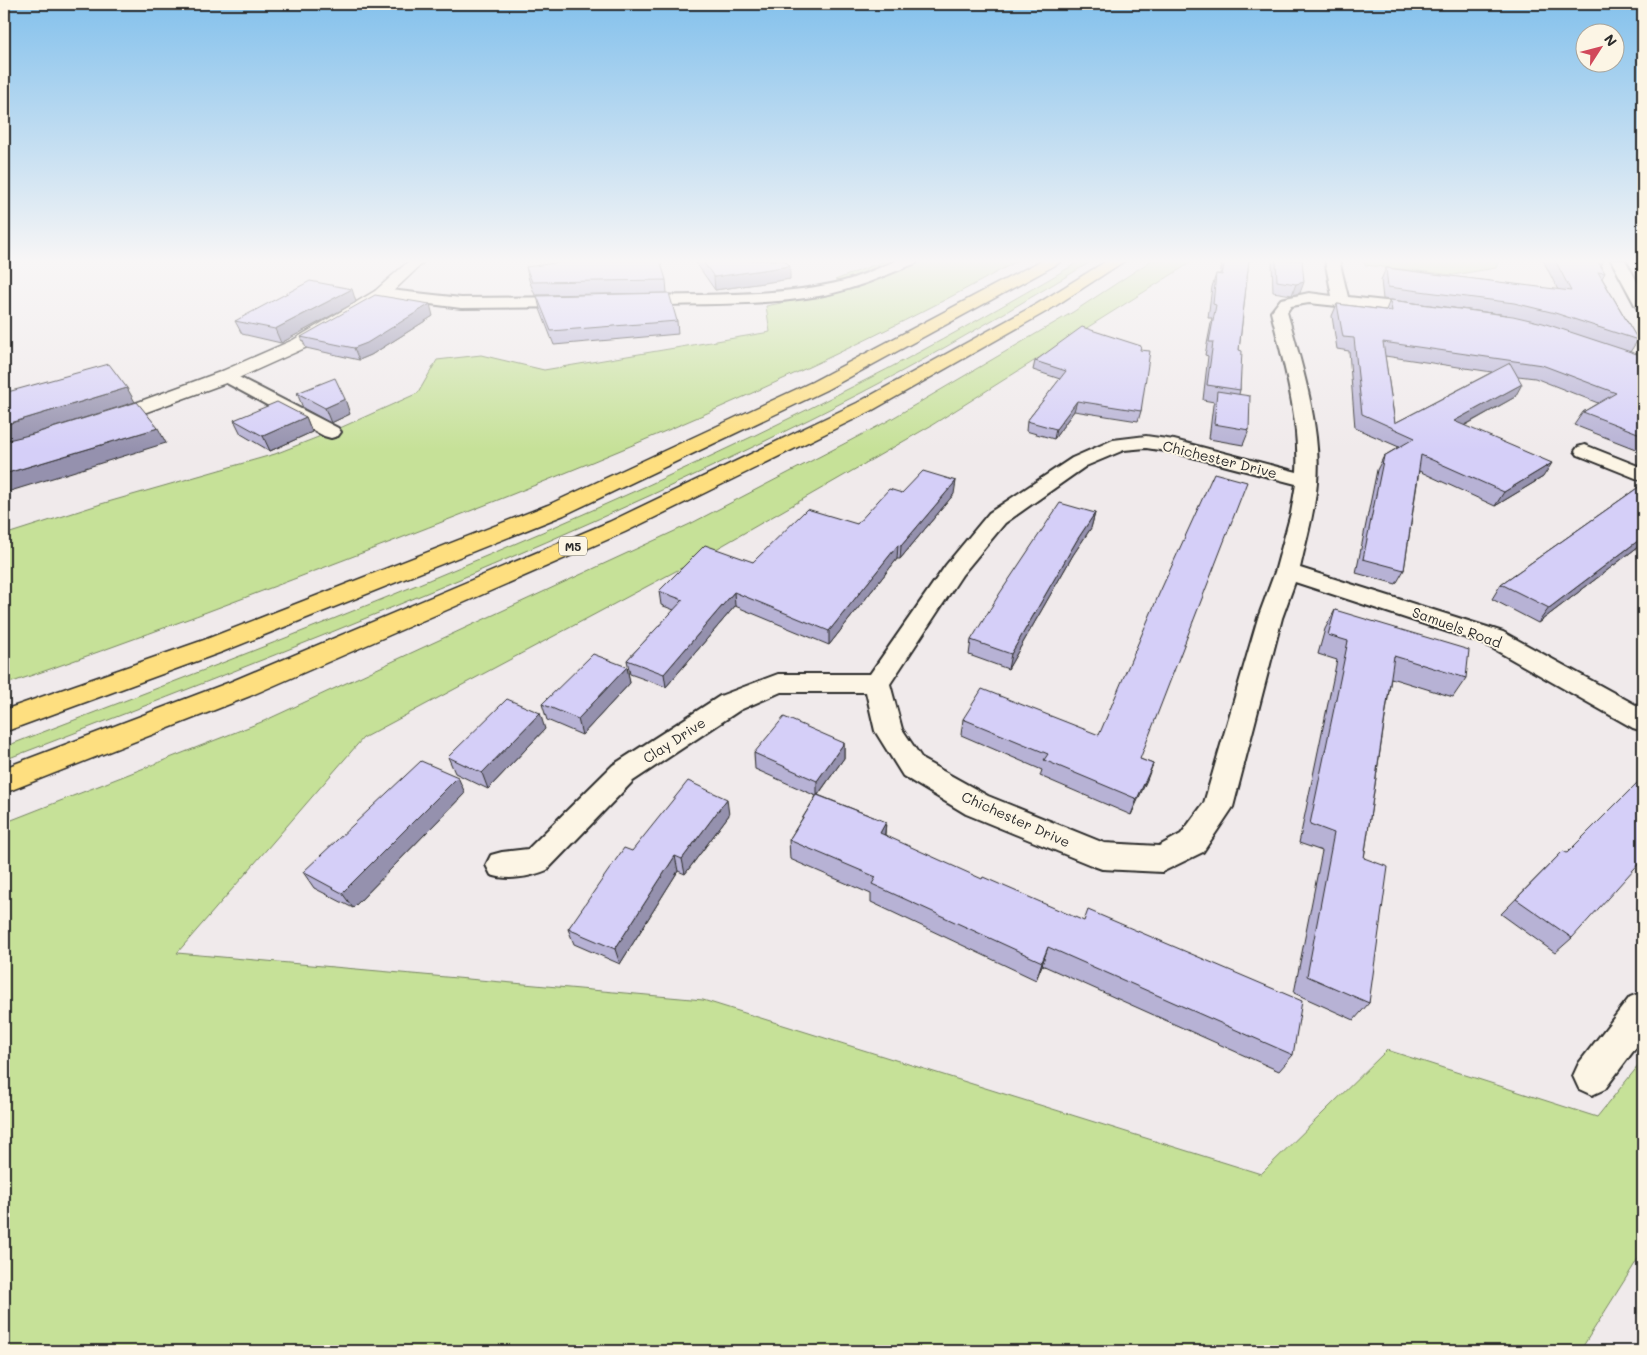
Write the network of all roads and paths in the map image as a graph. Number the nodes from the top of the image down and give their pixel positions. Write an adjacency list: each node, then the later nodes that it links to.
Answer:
1 (333, 323): 5 (street)
2 (936, 323): 14 (highway)
3 (1014, 323): 15 (highway, M5)
4 (1282, 323): 10 (street, Chichester Drive)
5 (227, 376): 6 (street); 7 (street)
6 (88, 426)
7 (331, 432)
8 (1585, 451): 9 (street)
9 (1643, 475)
10 (1307, 482): 11 (street, Chichester Drive); 12 (street, Chichester Drive)
11 (1287, 572): 12 (street, Chichester Drive); 13 (street, Samuels Road)
12 (877, 684): 16 (street, Clay Drive)
13 (1643, 721)
14 (4, 722)
15 (4, 781)
16 (502, 864)
17 (1643, 1009): 18 (street)
18 (1592, 1076)

